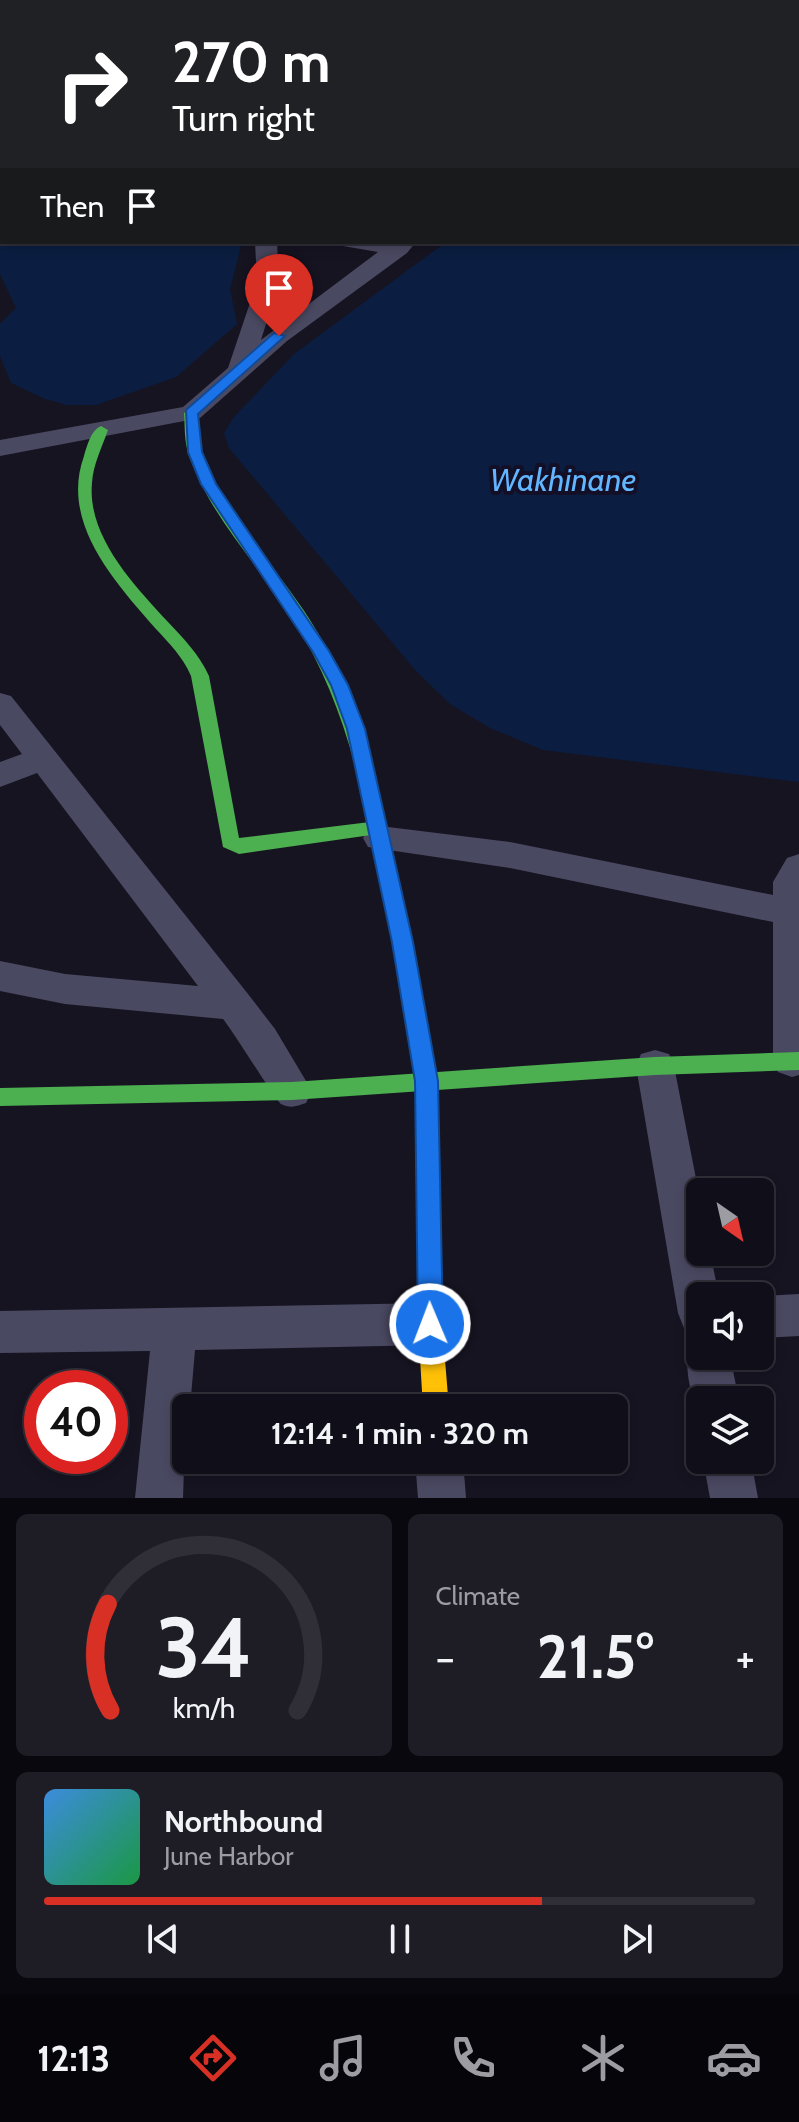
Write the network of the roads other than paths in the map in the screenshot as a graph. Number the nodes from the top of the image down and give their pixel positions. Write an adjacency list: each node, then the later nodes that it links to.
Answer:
1 (266, 244): 3 (street)
2 (402, 245): 3 (street)
3 (240, 368): 4 (street)
4 (191, 413): 5 (street); 10 (street)
5 (101, 430): 6 (street); 10 (street)
6 (3, 442)
7 (0, 703): 8 (street)
8 (41, 759): 9 (street); 14 (street)
9 (0, 775)
10 (379, 833): 12 (street); 17 (street)
11 (799, 867): 12 (street)
12 (791, 912): 15 (street)
13 (0, 976): 14 (street)
14 (235, 1005): 18 (street)
15 (796, 1061): 16 (street)
16 (655, 1066): 17 (street); 20 (street)
17 (426, 1081): 18 (street); 23 (street)
18 (292, 1091): 19 (street)
19 (0, 1097)
20 (694, 1282)
21 (799, 1315): 22 (street)
22 (774, 1316)
23 (430, 1324): 24 (street); 26 (street)
24 (174, 1329): 25 (street); 29 (street)
25 (0, 1332)
26 (435, 1394)
27 (440, 1474): 30 (street)
28 (730, 1474): 31 (street)
29 (159, 1498)
30 (442, 1498)
31 (734, 1498)

